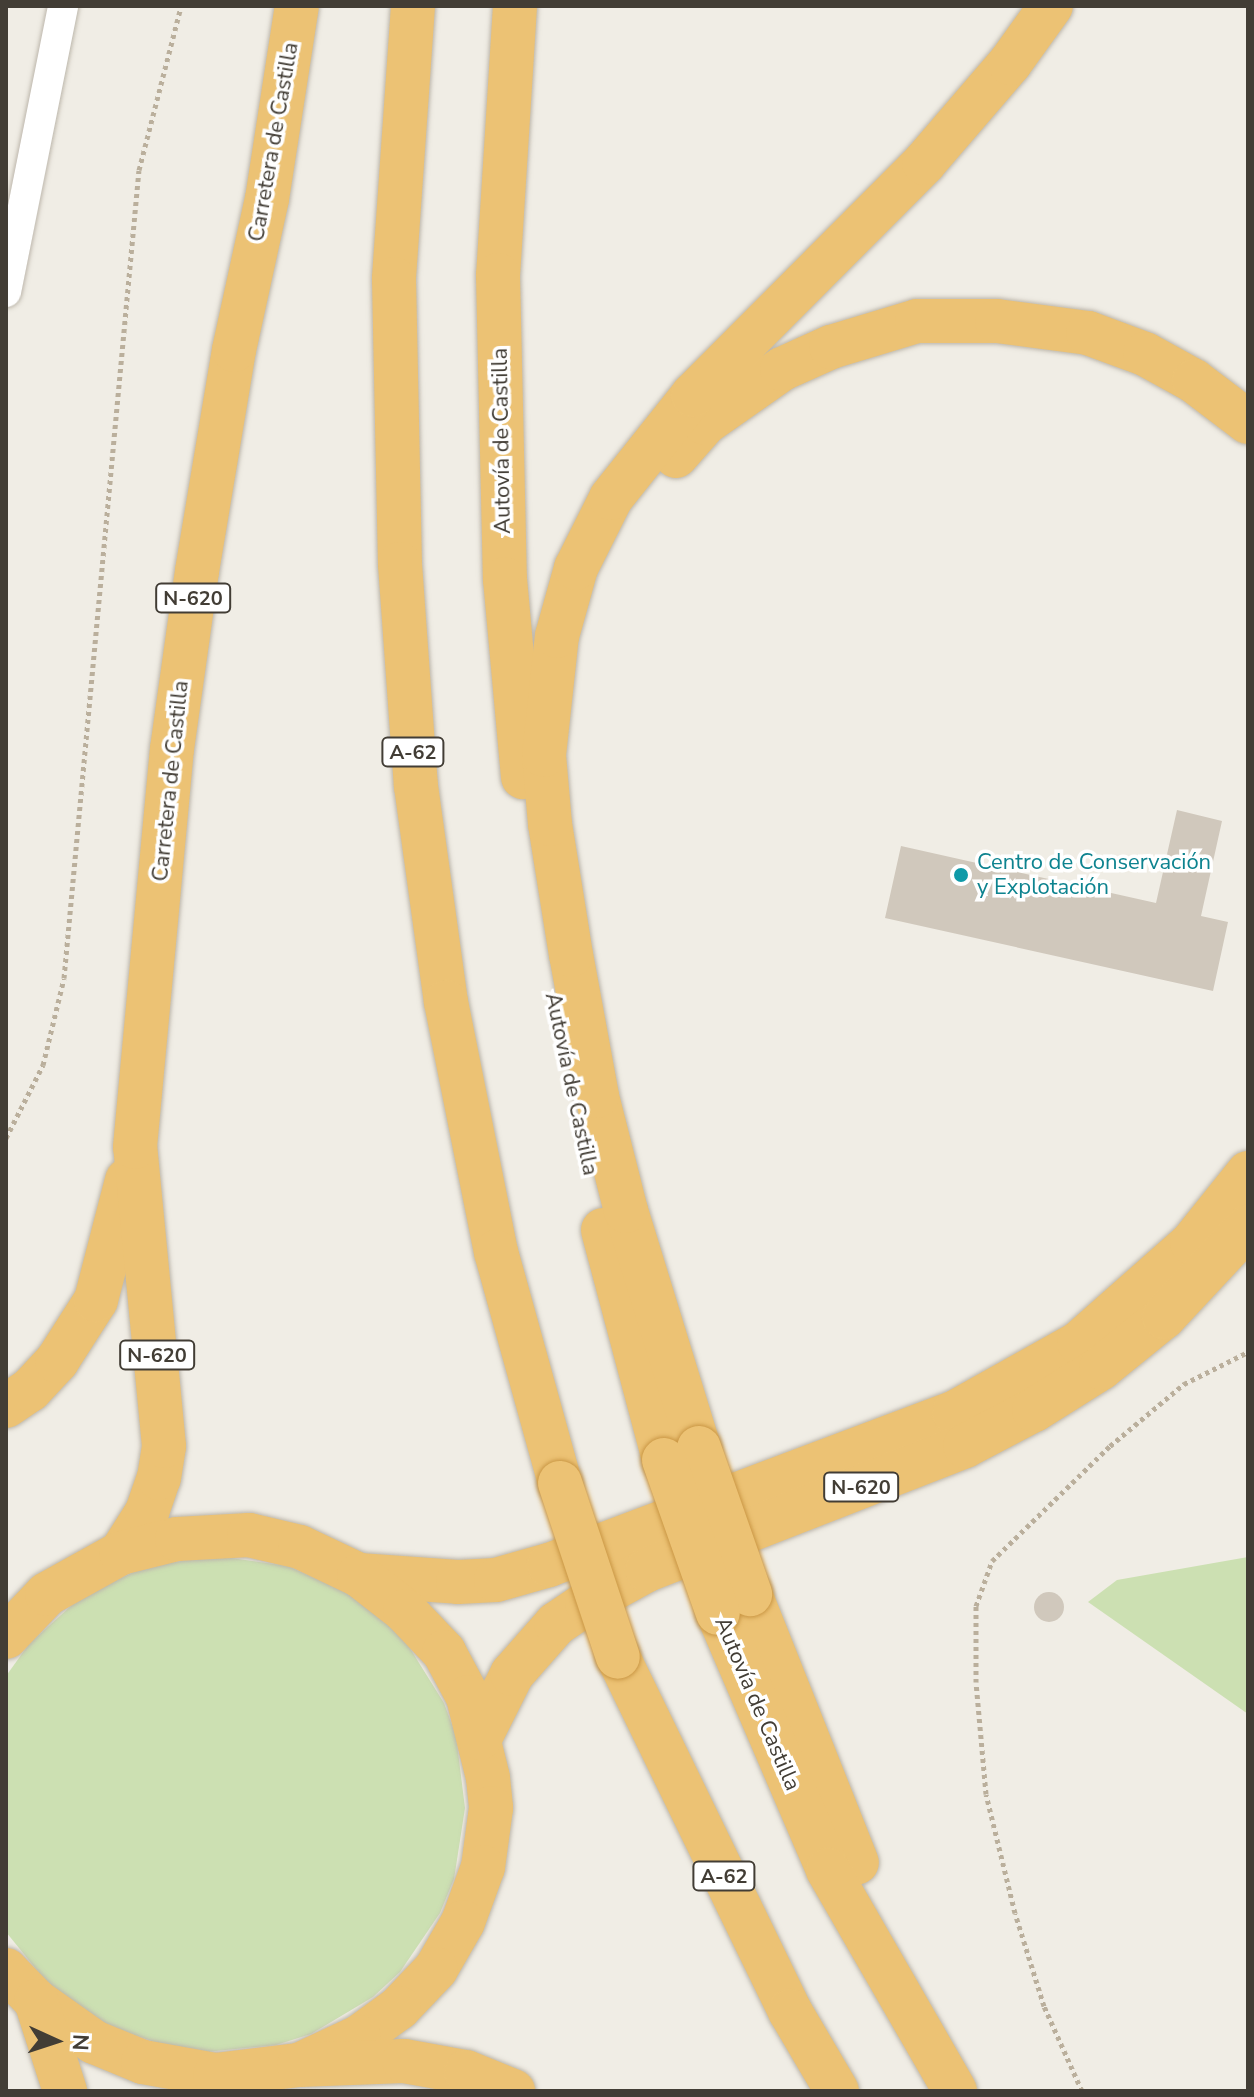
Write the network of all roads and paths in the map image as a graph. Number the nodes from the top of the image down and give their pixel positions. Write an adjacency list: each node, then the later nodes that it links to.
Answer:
1 (63, 6): 9 (street)
2 (181, 6): 11 (path)
3 (297, 6): 8 (highway, Carretera de Castilla)
4 (319, 6): 8 (highway)
5 (413, 6): 30 (highway, A-62, bridge)
6 (515, 6): 18 (highway, Autovía de Castilla)
7 (1051, 6): 15 (highway)
8 (267, 199): 12 (highway, Carretera de Castilla / N-620)
9 (6, 292)
10 (1248, 422): 15 (highway)
11 (6, 1138)
12 (135, 1147): 17 (highway); 19 (highway, Carretera de Castilla / N-620)
13 (1248, 1173): 20 (highway)
14 (1248, 1227): 23 (highway, N-620)
15 (652, 1298): 18 (highway)
16 (1248, 1352): 32 (path)
17 (6, 1406)
18 (681, 1454): 31 (highway, Autovía de Castilla, bridge)
19 (121, 1553): 20 (highway, N-620); 21 (highway, N-620)
20 (359, 1575): 23 (highway, N-620)
21 (26, 1594): 22 (highway, N-620)
22 (6, 1637)
23 (480, 1738): 26 (highway, N-620)
24 (6, 1970): 25 (highway, N-620)
25 (36, 2001): 27 (highway, N-620); 28 (highway)
26 (299, 2065): 27 (highway, N-620); 29 (highway)
27 (206, 2083)
28 (65, 2091)
29 (513, 2091)
30 (837, 2091)
31 (955, 2091)
32 (1082, 2091)

